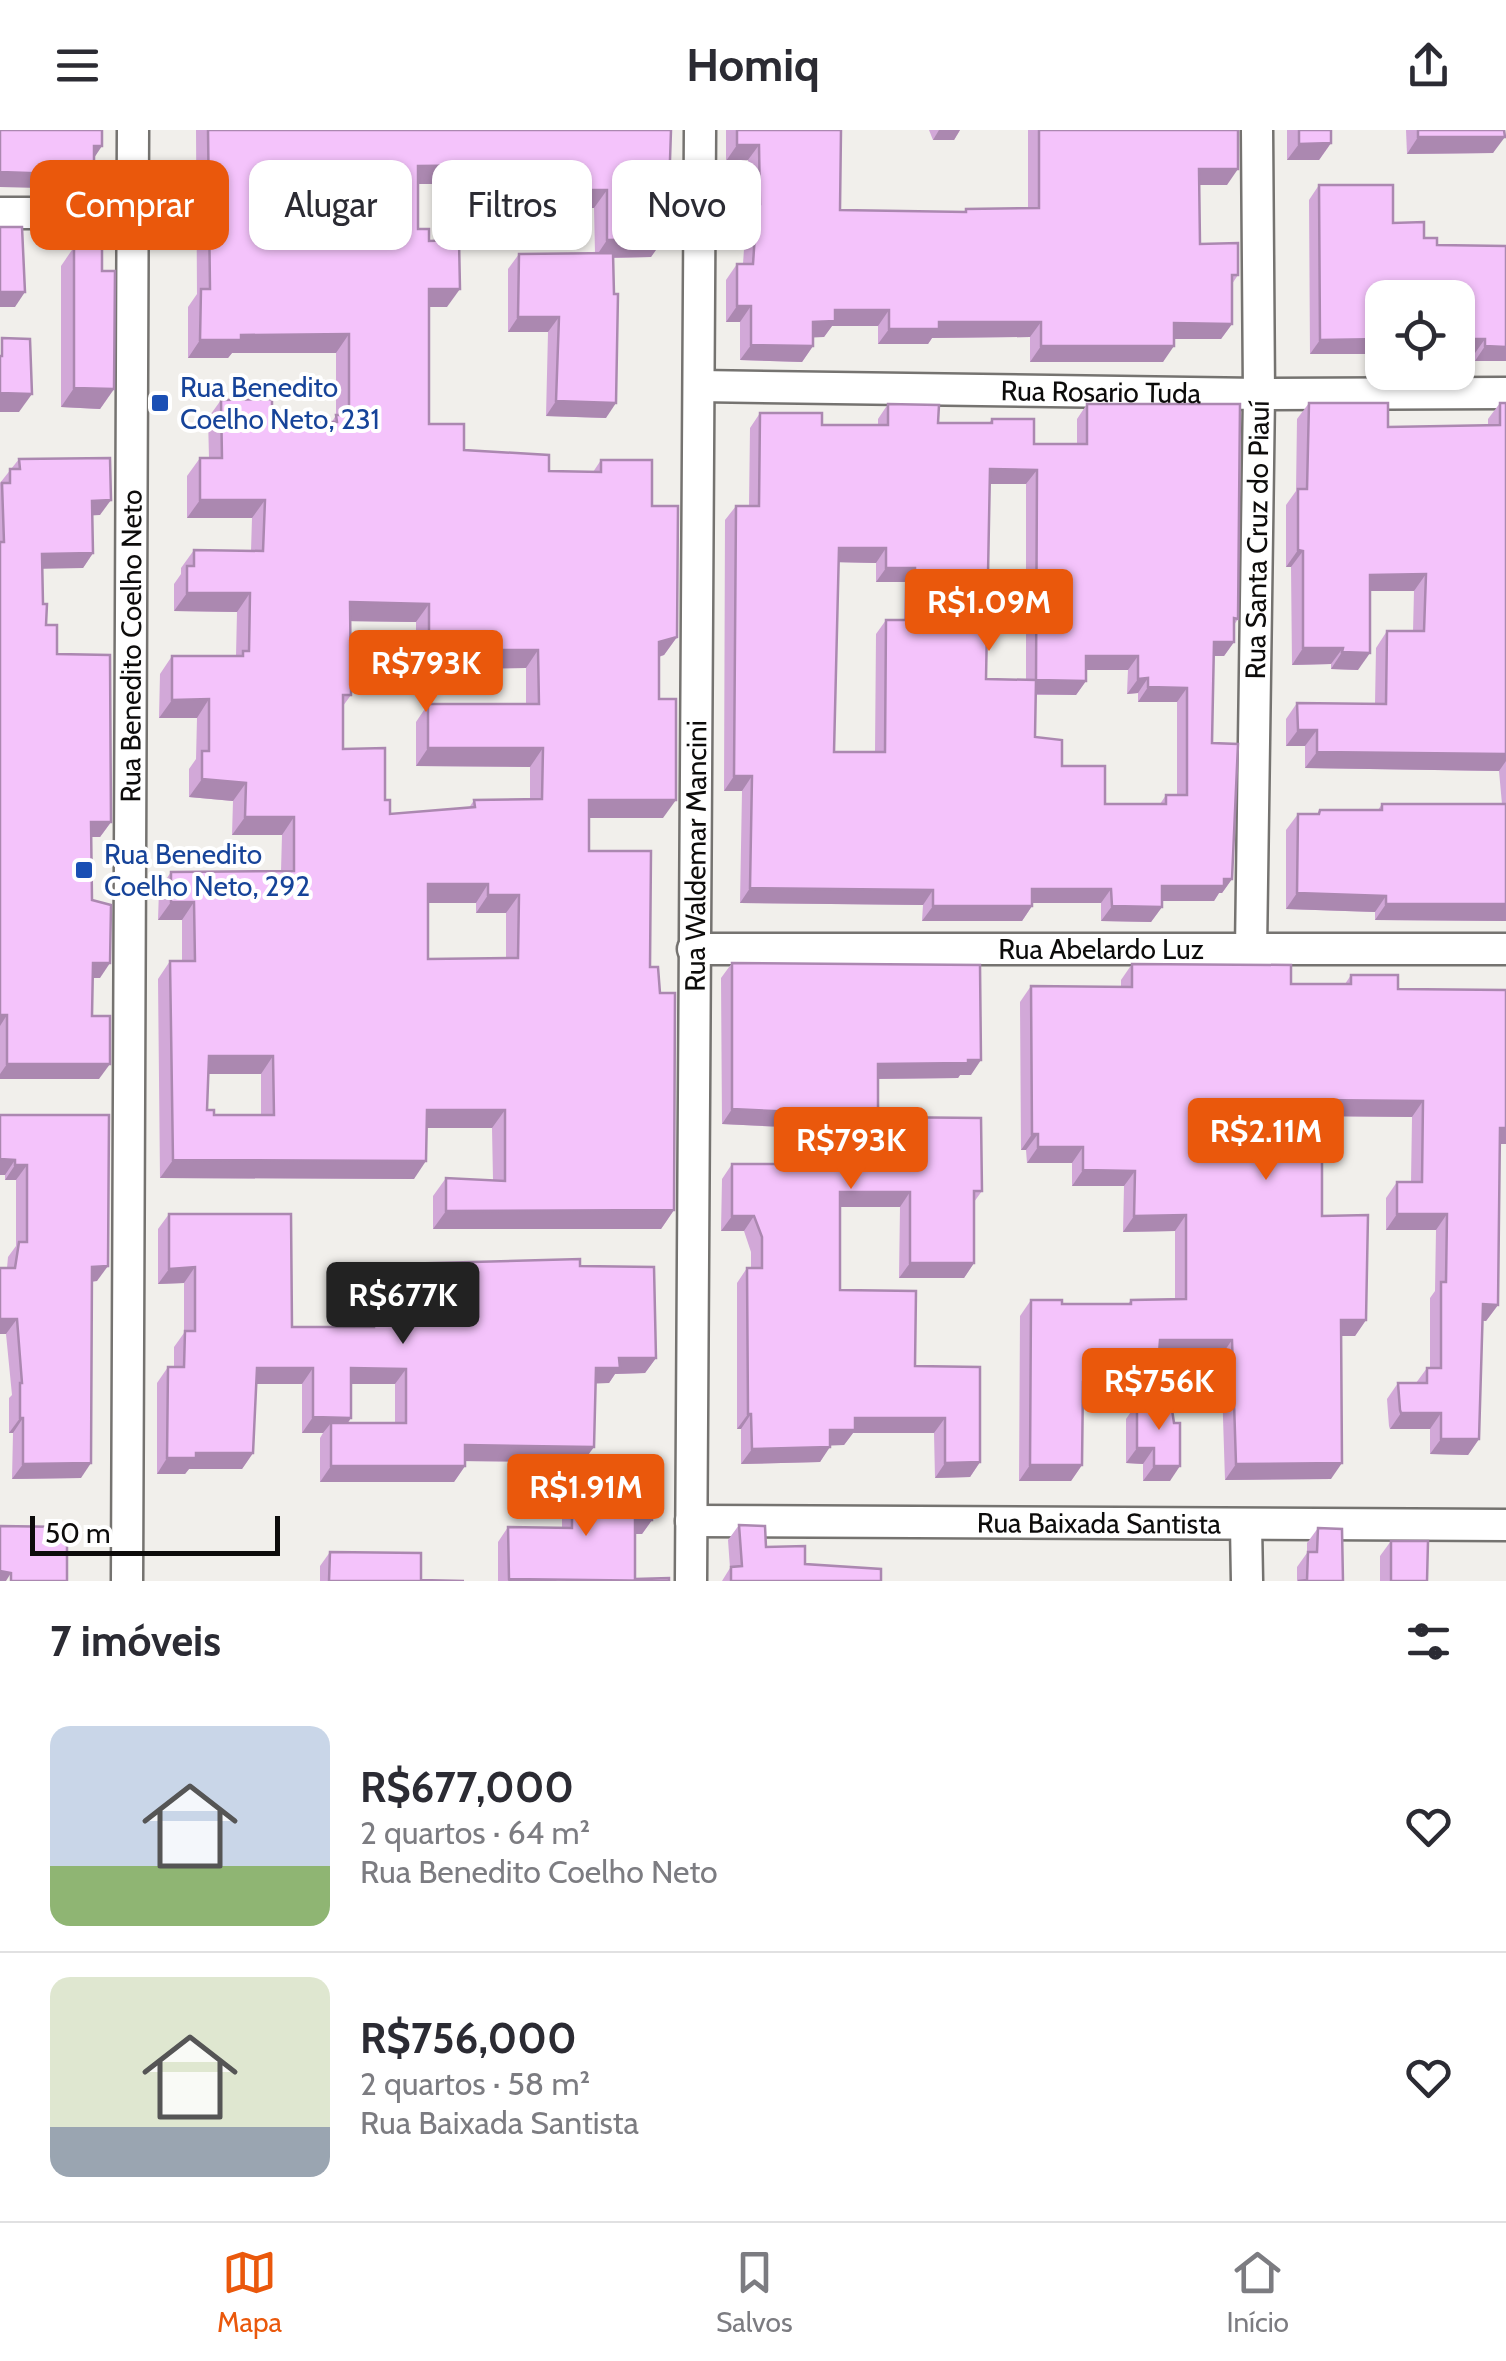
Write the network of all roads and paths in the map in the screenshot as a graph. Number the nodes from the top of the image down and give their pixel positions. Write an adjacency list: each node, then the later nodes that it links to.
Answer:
1 (133, 130): 4 (street, Rua Benedito Coelho Neto)
2 (700, 130): 8 (street, Rua Waldemar Mancini)
3 (1257, 130): 10 (street, Rua Santa Cruz do Piauí)
4 (133, 160)
5 (0, 213): 6 (street)
6 (30, 213)
7 (133, 250): 17 (street, Rua Benedito Coelho Neto)
8 (699, 386): 10 (street, Rua Rosario Tuda); 11 (street, Rua Waldemar Mancini)
9 (1506, 393): 10 (street, Rua Rosario Tuda)
10 (1258, 394): 12 (street, Rua Santa Cruz do Piauí)
11 (694, 948): 12 (street, Rua Abelardo Luz); 14 (street, Rua Waldemar Mancini)
12 (1251, 950): 13 (street, Rua Abelardo Luz)
13 (1506, 950)
14 (691, 1521): 16 (street, Rua Baixada Santista); 18 (street, Rua Waldemar Mancini)
15 (1506, 1524): 16 (street, Rua Baixada Santista)
16 (1246, 1525): 19 (street)
17 (127, 1581)
18 (691, 1581)
19 (1246, 1581)

